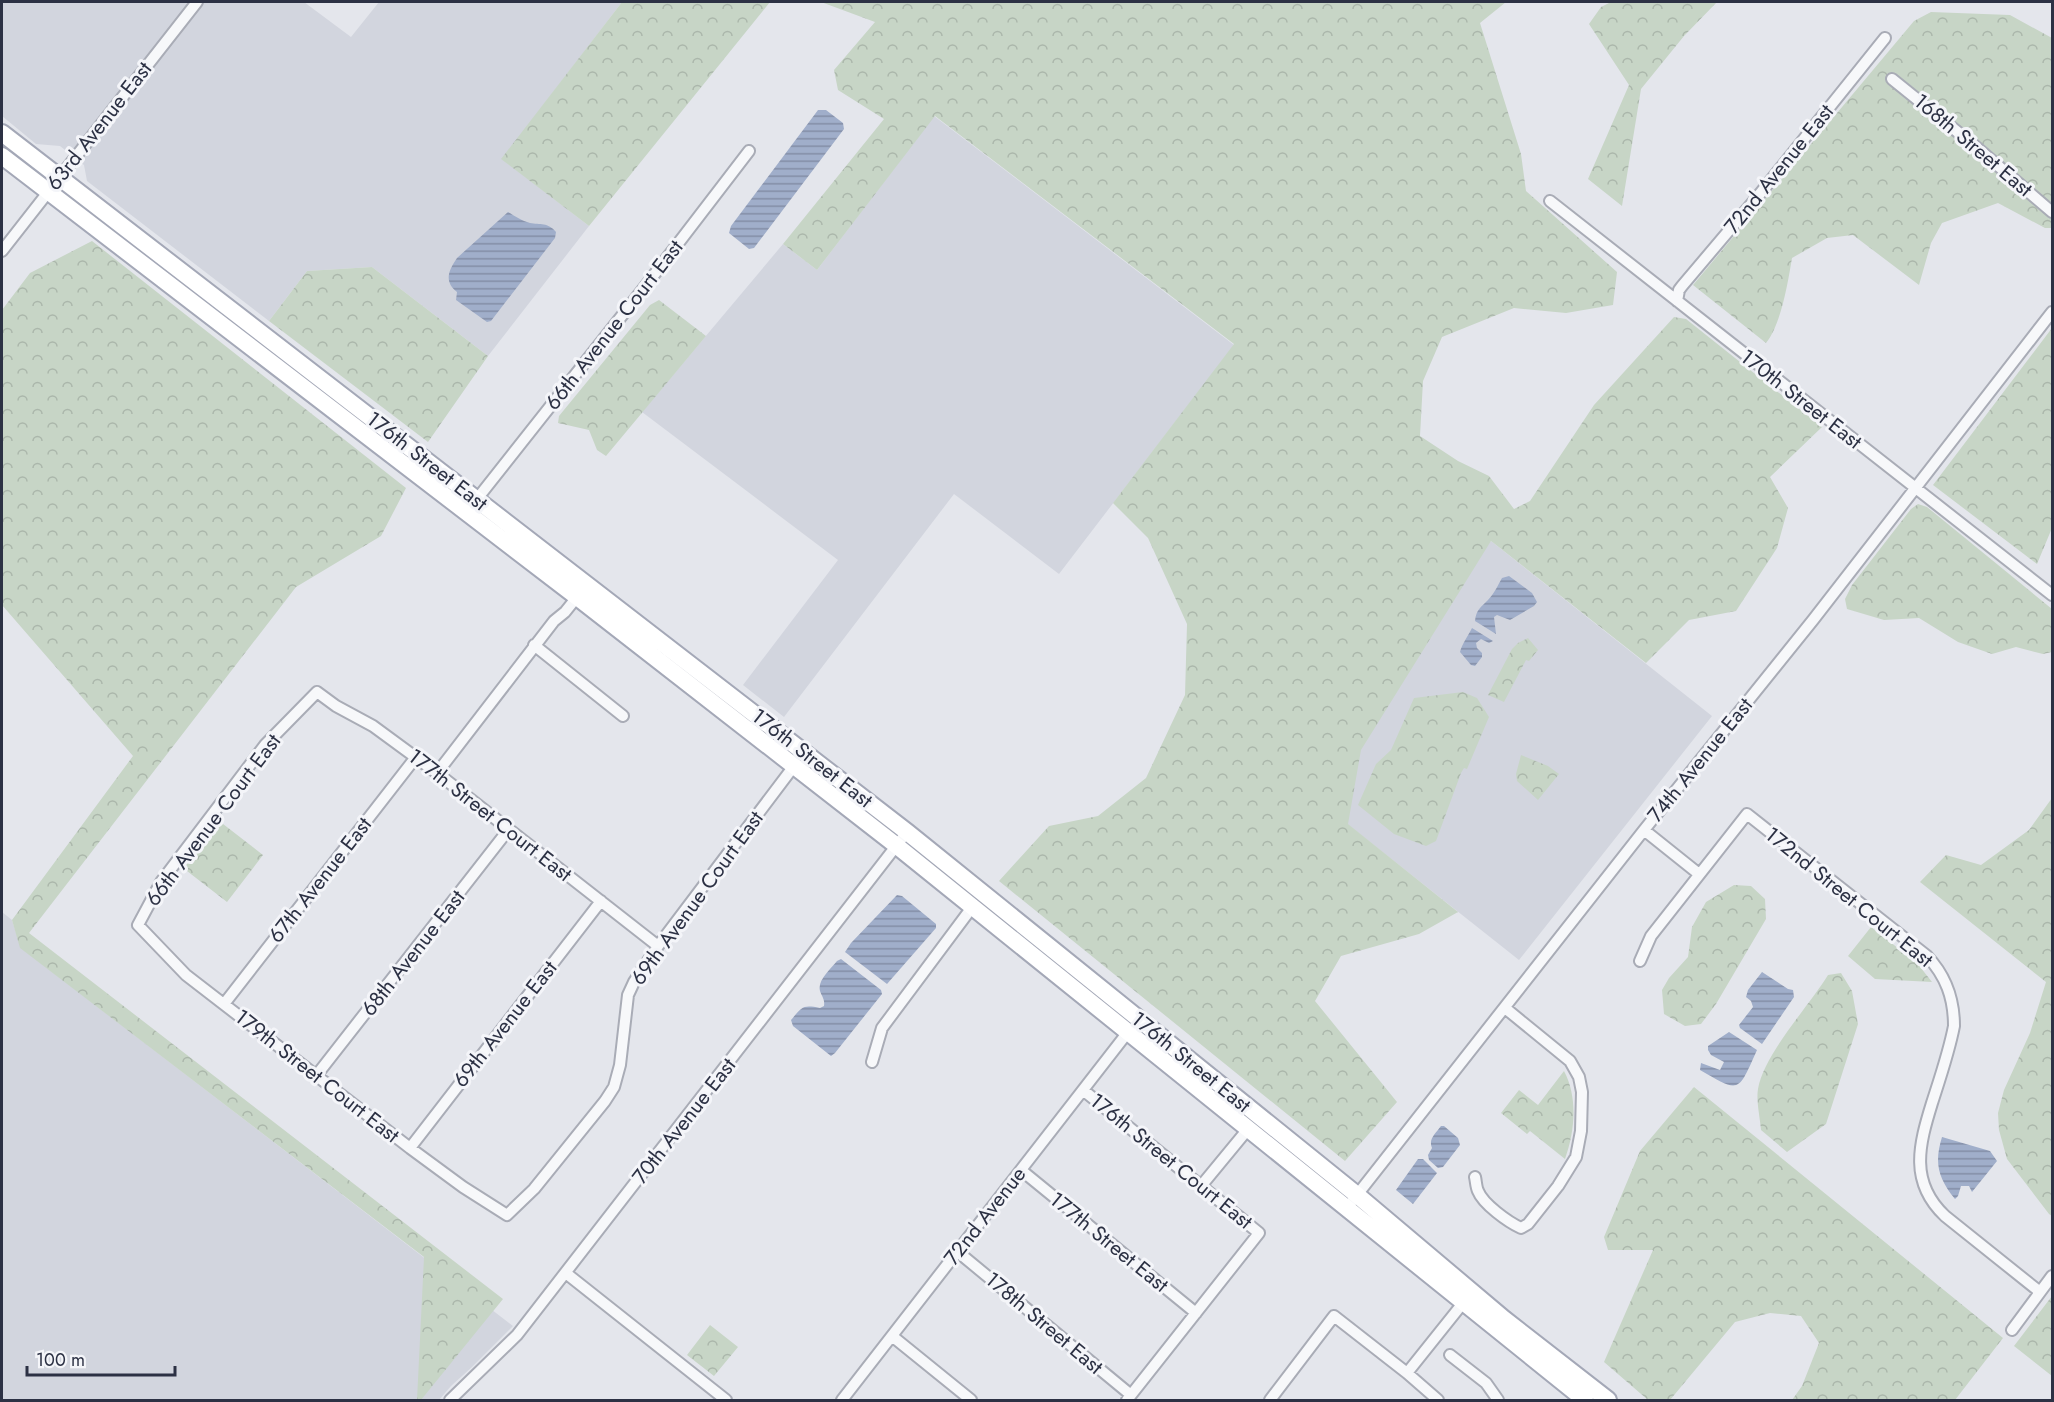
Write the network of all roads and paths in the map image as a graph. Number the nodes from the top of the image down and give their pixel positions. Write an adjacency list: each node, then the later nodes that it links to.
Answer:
1 (197, 2): 7 (street, 63rd Avenue East)
2 (1885, 38): 12 (street, 72nd Avenue East)
3 (1892, 79): 10 (street, 168th Street East)
4 (2, 133): 7 (main road, 176th Street East)
5 (749, 151): 17 (street, 66th Avenue Court East)
6 (2, 156): 8 (main road, 176th Street East)
7 (58, 176): 8 (street, 63rd Avenue East); 15 (main road, 176th Street East)
8 (47, 191): 11 (street, 63rd Avenue East); 14 (main road, 176th Street East)
9 (1550, 201): 12 (street, 170th Street East)
10 (2052, 212)
11 (2, 250)
12 (1677, 301): 16 (street, 170th Street East)
13 (2052, 312): 16 (street, 74th Avenue East)
14 (363, 433): 15 (main road); 19 (main road, 176th Street East)
15 (423, 457): 17 (main road, 176th Street East)
16 (1914, 488): 18 (street, 170th Street East); 27 (street, 74th Avenue East)
17 (477, 499): 28 (main road, 176th Street East)
18 (2052, 595)
19 (577, 597): 20 (street); 24 (main road, 176th Street East)
20 (534, 645): 22 (street); 25 (street)
21 (317, 692): 23 (street, 177th Street Court East); 33 (street, 66th Avenue Court East)
22 (623, 716)
23 (416, 757): 25 (street, 177th Street Court East); 36 (street, 67th Avenue East)
24 (794, 766): 29 (main road, 176th Street East); 34 (street, 69th Avenue Court East)
25 (437, 773): 26 (street, 177th Street Court East)
26 (509, 830): 31 (street, 177th Street Court East); 40 (street, 68th Avenue East)
27 (1644, 830): 30 (street); 37 (street, 74th Avenue East)
28 (908, 832): 29 (street, 70th Avenue East); 47 (main road, 176th Street East)
29 (897, 846): 32 (main road, 176th Street East); 51 (street, 70th Avenue East)
30 (1699, 874): 35 (street); 53 (street, 172nd Street Court East)
31 (601, 901): 34 (street, 177th Street Court East); 43 (street, 69th Avenue East)
32 (973, 906): 38 (main road, 176th Street East); 39 (street)
33 (138, 926): 36 (street, 179th Street Court East)
34 (658, 946): 49 (street, 69th Avenue Court East)
35 (1640, 961)
36 (224, 1004): 40 (street, 179th Street Court East)
37 (1505, 1008): 45 (street); 47 (street, 74th Avenue East)
38 (1128, 1032): 41 (street, 72nd Avenue); 42 (main road, 176th Street East)
39 (872, 1062)
40 (316, 1076): 43 (street, 179th Street Court East)
41 (1083, 1090): 44 (street, 72nd Avenue); 46 (street, 176th Street Court East)
42 (1248, 1129): 46 (street); 48 (main road, 176th Street East)
43 (410, 1148): 49 (street, 179th Street Court East)
44 (1021, 1170): 50 (street, 72nd Avenue); 55 (street, 177th Street East)
45 (1474, 1177)
46 (1201, 1186): 55 (street, 176th Street Court East)
47 (1357, 1195): 48 (street, 74th Avenue East); 56 (main road, 176th Street East)
48 (1346, 1209): 54 (main road, 176th Street East)
49 (507, 1215)
50 (958, 1252): 58 (street, 72nd Avenue); 61 (street, 178th Street East)
51 (567, 1274): 62 (street, 70th Avenue East); 63 (street)
52 (2052, 1276): 53 (street)
53 (2040, 1292): 57 (street)
54 (1462, 1303): 56 (main road); 60 (street); 69 (main road, 176th Street East)
55 (1196, 1313): 61 (street)
56 (1504, 1319): 70 (main road, 176th Street East)
57 (2012, 1330)
58 (892, 1336): 64 (street, 72nd Avenue); 65 (street)
59 (1450, 1355): 68 (street)
60 (1407, 1373): 66 (street); 67 (street)
61 (1129, 1398)
62 (450, 1401)
63 (726, 1401)
64 (842, 1401)
65 (971, 1401)
66 (1270, 1401)
67 (1438, 1401)
68 (1498, 1401)
69 (1585, 1401)
70 (1608, 1401)

